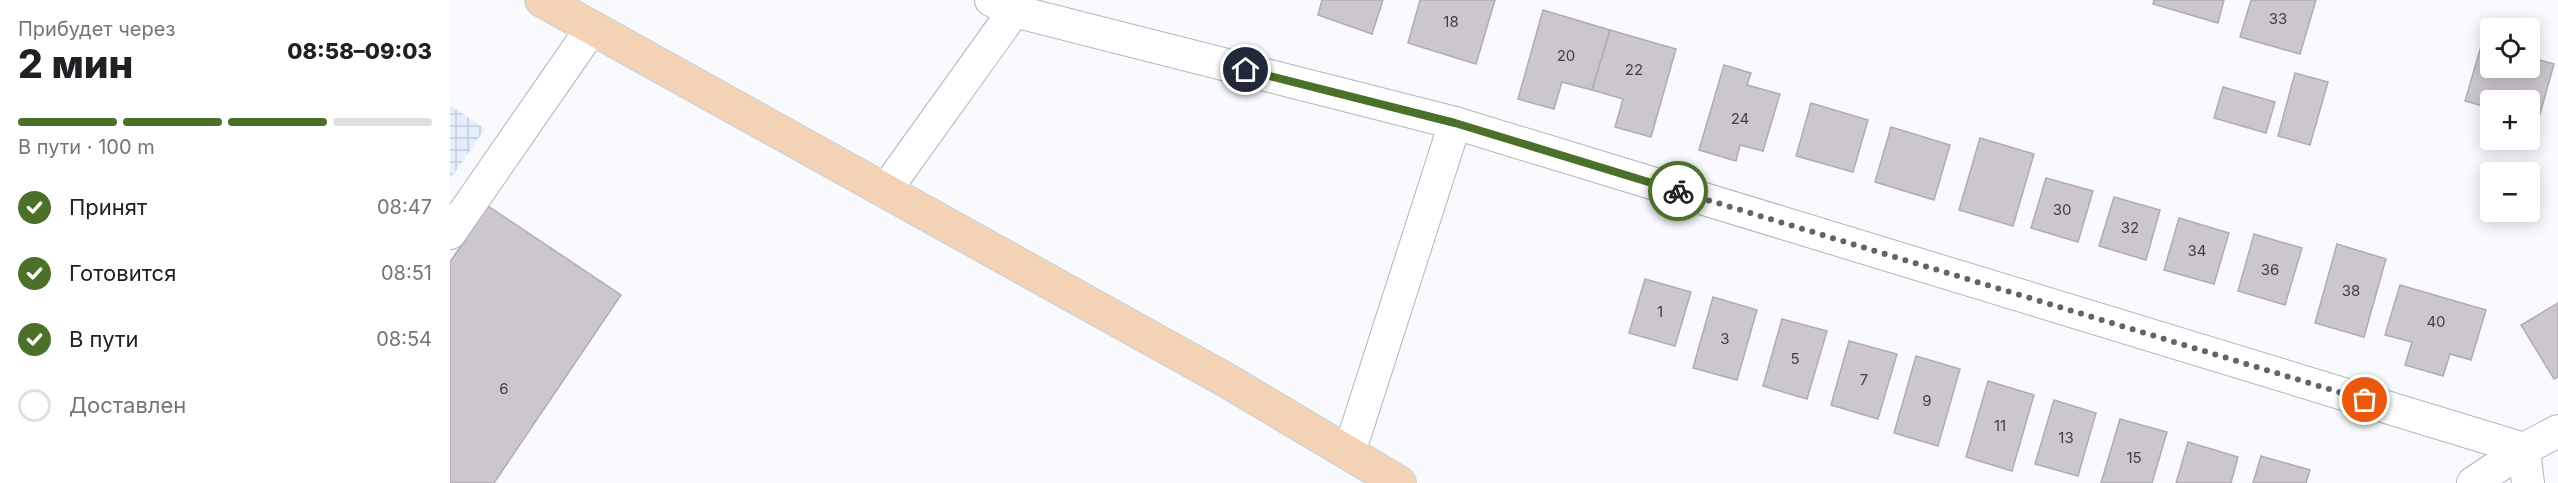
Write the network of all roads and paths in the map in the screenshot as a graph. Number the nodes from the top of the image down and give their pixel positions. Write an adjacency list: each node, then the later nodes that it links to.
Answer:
1 (1003, 5): 3 (street); 4 (street)
2 (569, 11): 4 (main road); 5 (street)
3 (1455, 123): 7 (street); 8 (street)
4 (885, 191): 8 (main road)
5 (450, 233)
6 (2558, 430): 7 (street)
7 (2524, 449): 10 (street); 11 (street)
8 (1349, 453): 9 (main road)
9 (1399, 483)
10 (2473, 483)
11 (2528, 483)

